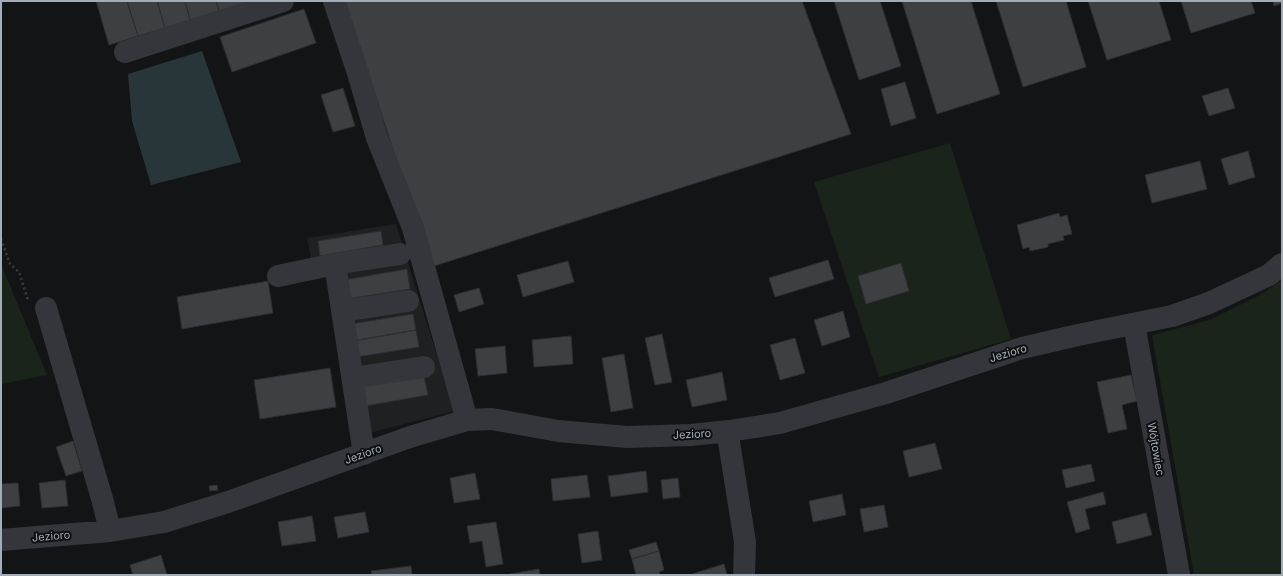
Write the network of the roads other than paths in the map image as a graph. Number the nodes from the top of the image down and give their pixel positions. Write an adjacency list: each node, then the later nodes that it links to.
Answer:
1 (283, 1): 3 (street)
2 (334, 1): 14 (street)
3 (125, 52)
4 (400, 254): 5 (street)
5 (335, 264): 7 (street); 10 (street)
6 (1282, 264): 11 (street, Jezioro)
7 (278, 276)
8 (408, 301): 10 (street)
9 (46, 308): 17 (street)
10 (343, 311): 13 (street)
11 (1134, 324): 15 (street, Jezioro); 20 (street, Wójtowiec)
12 (424, 367): 13 (street)
13 (353, 378): 16 (street)
14 (467, 420): 15 (street, Jezioro); 16 (street, Jezioro)
15 (729, 432): 19 (street)
16 (364, 454): 17 (street, Jezioro)
17 (110, 531): 18 (street, Jezioro)
18 (1, 540)
19 (744, 575)
20 (1179, 575)

